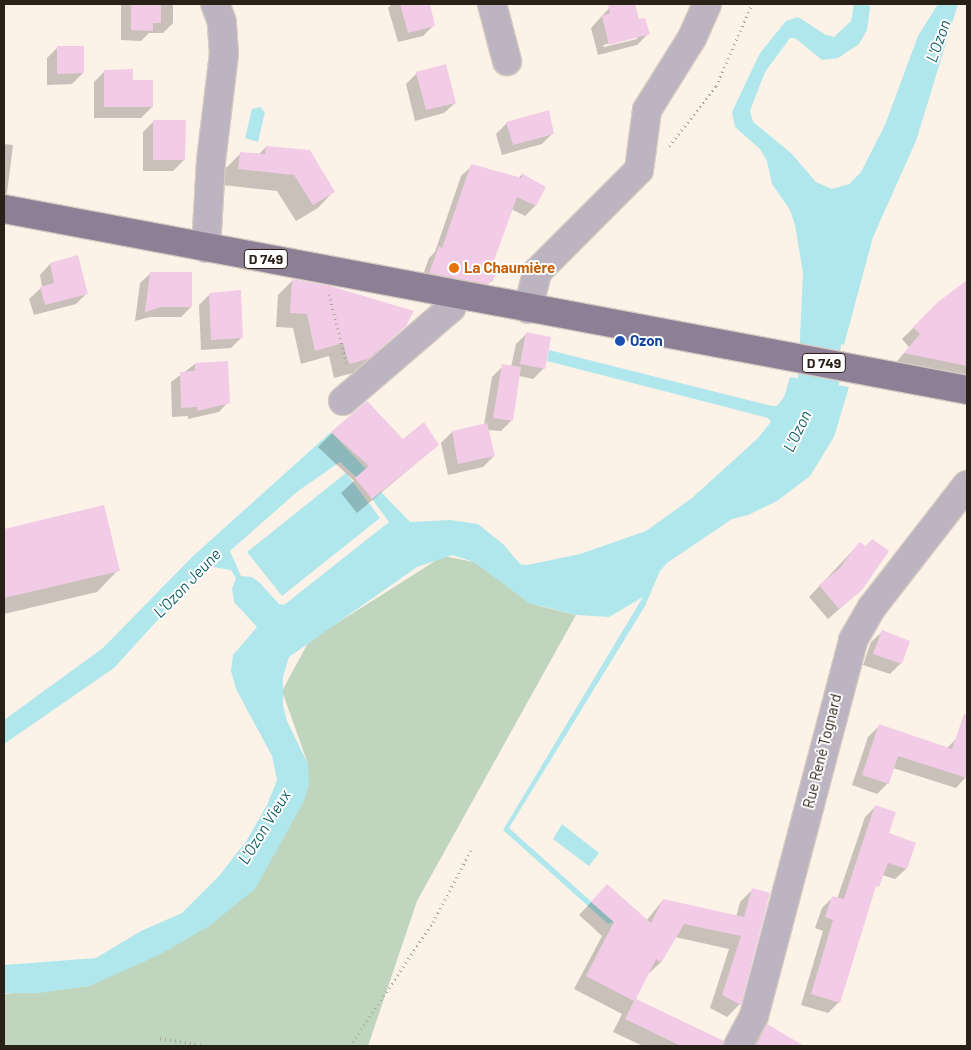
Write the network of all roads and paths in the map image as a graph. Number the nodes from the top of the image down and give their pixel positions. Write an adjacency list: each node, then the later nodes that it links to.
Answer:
1 (215, 4): 8 (street)
2 (492, 4): 5 (street)
3 (707, 4): 6 (street)
4 (752, 4): 6 (path)
5 (507, 60)
6 (639, 170): 11 (street)
7 (4, 209): 8 (main road, D 749)
8 (206, 248): 9 (main road, D 749)
9 (328, 271): 10 (main road, D 749); 13 (path)
10 (455, 296): 11 (main road, D 749); 13 (street)
11 (528, 309): 12 (main road, D 749)
12 (967, 390)
13 (349, 396)
14 (967, 485): 19 (street, Rue René Tognard)
15 (471, 850): 18 (path)
16 (160, 1038): 17 (path)
17 (206, 1046)
18 (350, 1046)
19 (738, 1046)

